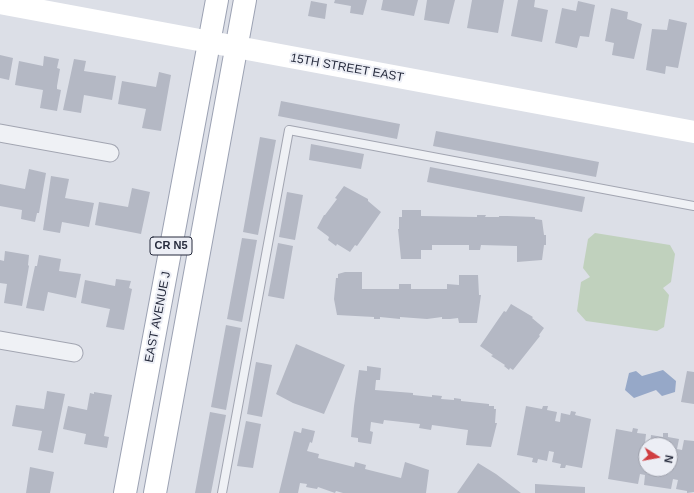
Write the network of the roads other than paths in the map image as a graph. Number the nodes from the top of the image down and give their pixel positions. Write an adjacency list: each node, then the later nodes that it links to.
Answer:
1 (217, 0): 4 (main road, EAST AVENUE J / CR N5)
2 (245, 0): 5 (main road, CR N5)
3 (0, 2): 4 (main road, 15TH STREET EAST)
4 (210, 41): 5 (main road, 15TH STREET EAST); 12 (main road, EAST AVENUE J / CR N5)
5 (237, 47): 6 (main road, 15TH STREET EAST); 13 (main road, CR N5)
6 (694, 132)
7 (0, 133): 8 (street)
8 (110, 153)
9 (694, 206): 14 (lane)
10 (0, 343): 11 (street)
11 (74, 353)
12 (125, 493)
13 (155, 493)
14 (222, 493)

